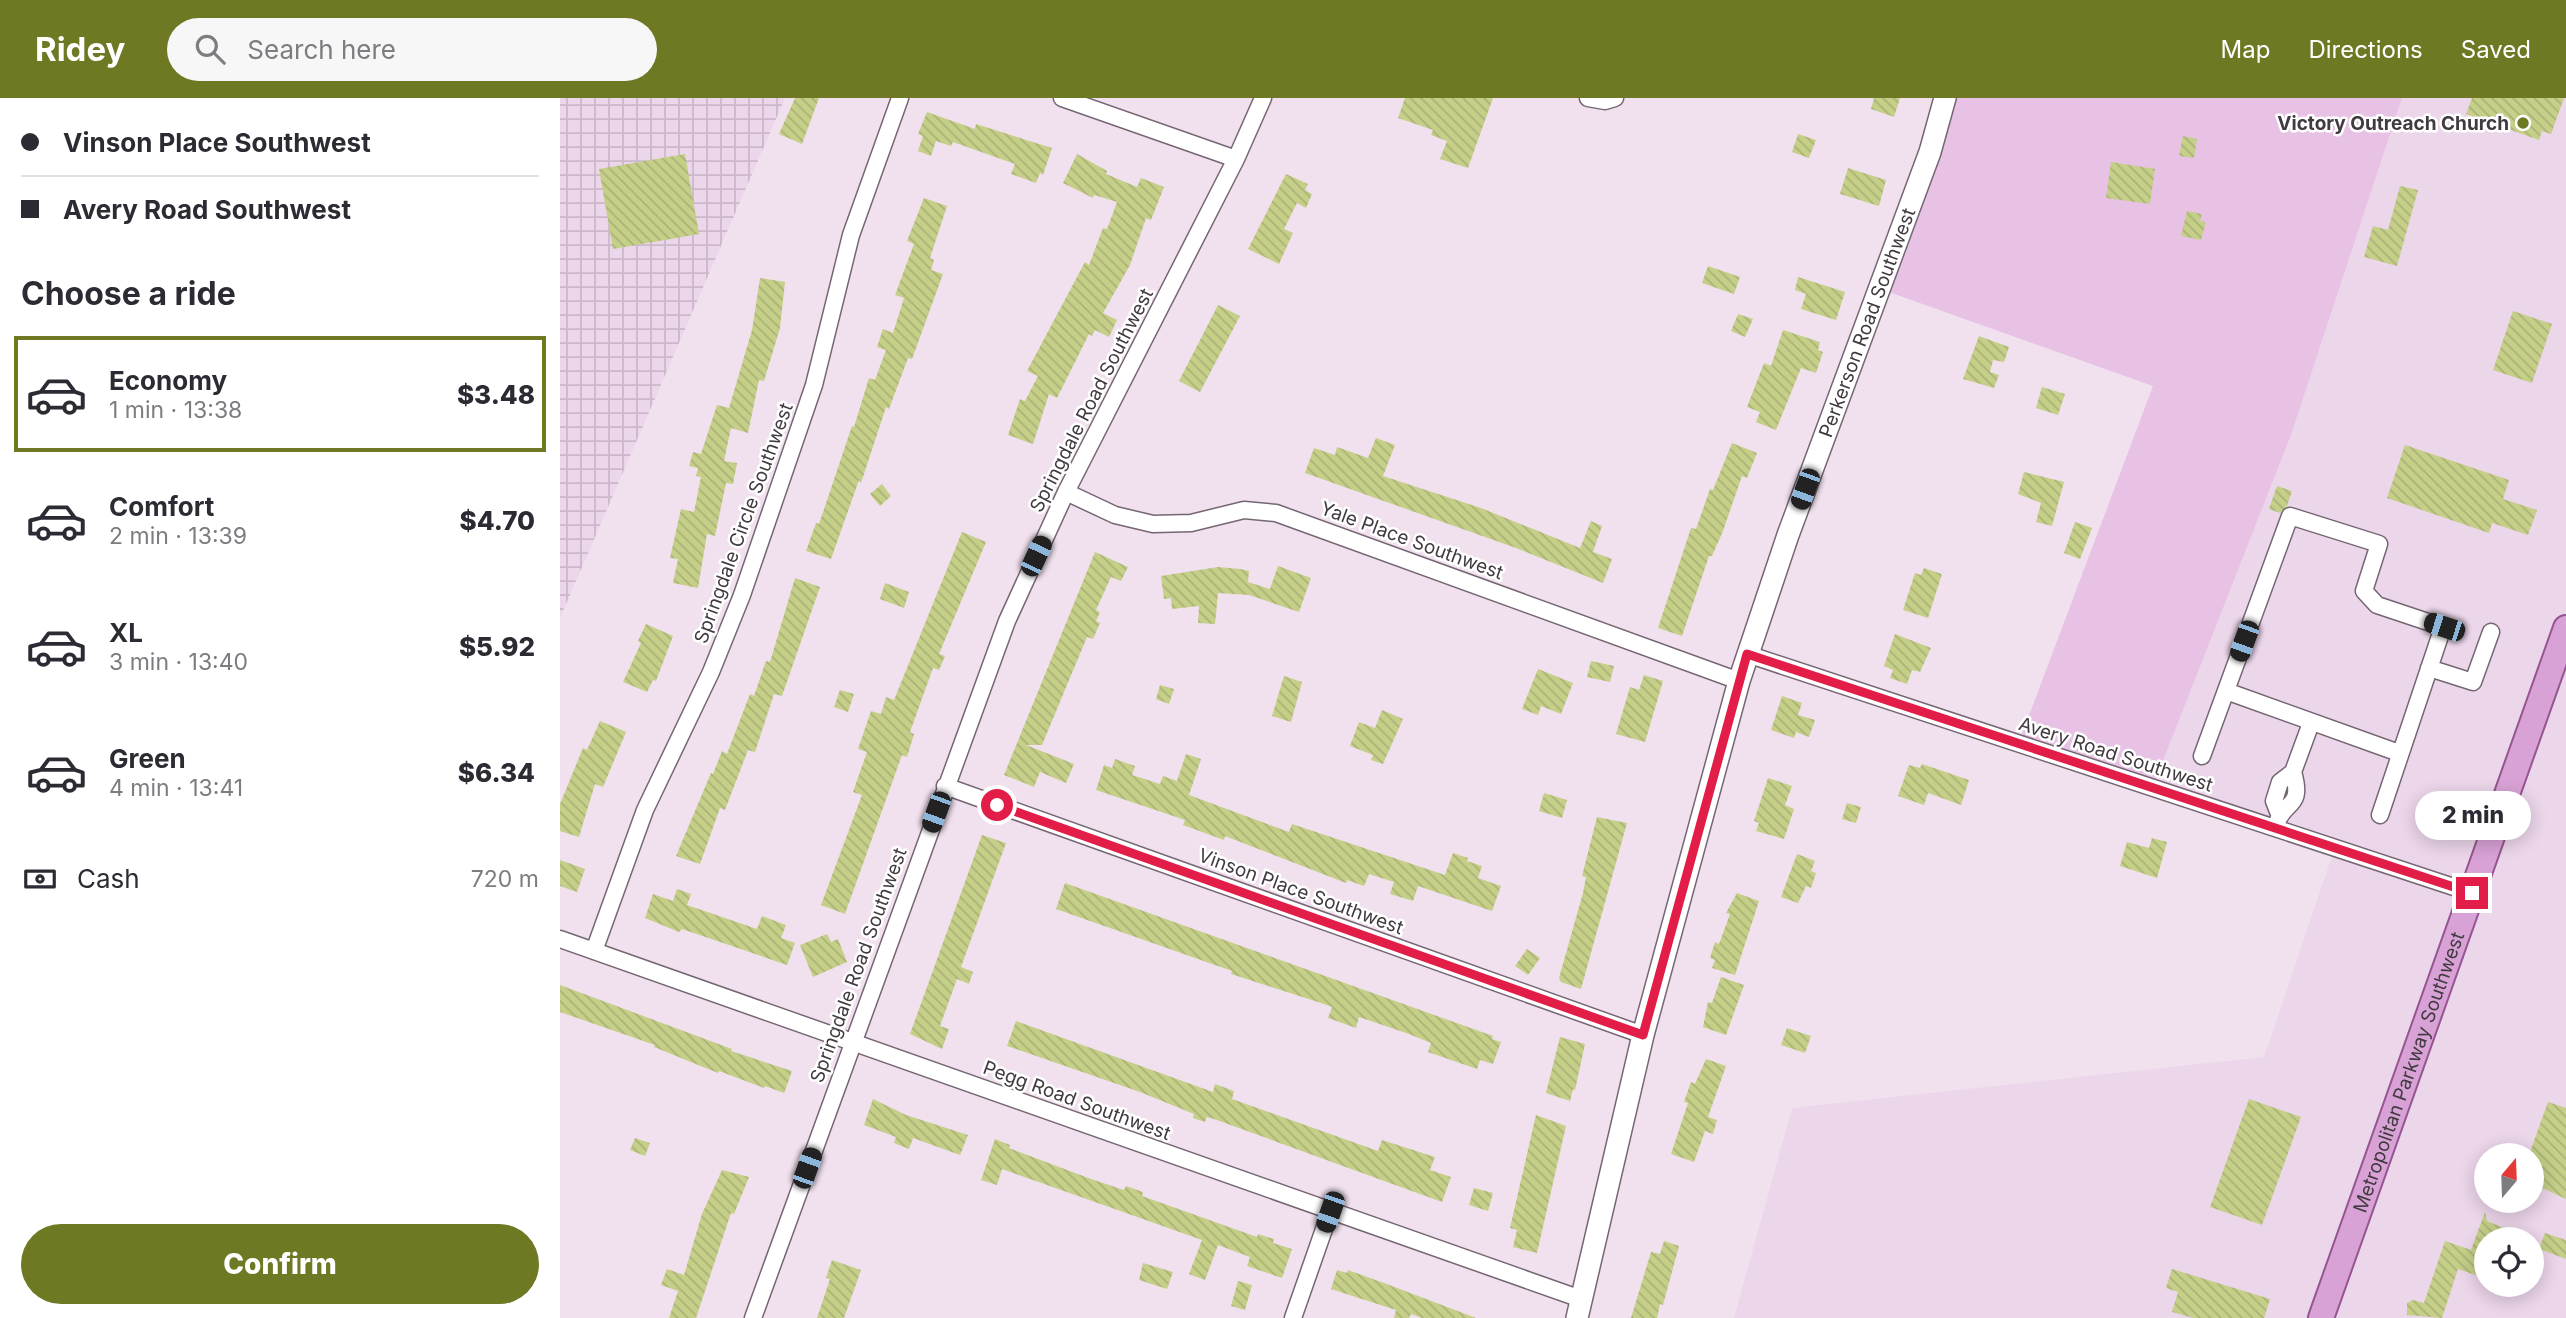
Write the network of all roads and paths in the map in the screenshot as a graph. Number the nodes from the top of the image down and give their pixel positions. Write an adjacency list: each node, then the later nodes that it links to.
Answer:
1 (900, 98): 23 (street, Springdale Circle Southwest)
2 (1062, 98): 7 (street)
3 (1264, 98): 7 (street, Springdale Road Southwest)
4 (1588, 98): 5 (street)
5 (1615, 98)
6 (1945, 98): 11 (street, Perkerson Road Southwest)
7 (1236, 159): 8 (street, Springdale Road Southwest)
8 (1066, 492): 13 (street, Yale Place Southwest); 18 (street, Springdale Road Southwest)
9 (2566, 628): 21 (main road, Metropolitan Parkway Southwest)
10 (2491, 632): 12 (street)
11 (1747, 654): 13 (street, Perkerson Road Southwest); 20 (street, Avery Road Southwest)
12 (2429, 668): 14 (street); 16 (street)
13 (1739, 681): 24 (street, Perkerson Road Southwest)
14 (2226, 691): 15 (street); 17 (street)
15 (2311, 723): 16 (street); 20 (street)
16 (2399, 753): 19 (street)
17 (2202, 756)
18 (946, 786): 24 (street, Vinson Place Southwest); 25 (street, Springdale Road Southwest)
19 (2380, 815)
20 (2277, 821): 21 (street, Avery Road Southwest)
21 (2472, 893): 30 (main road, Metropolitan Parkway Southwest)
22 (560, 939): 23 (street, Pegg Road Southwest)
23 (594, 951): 25 (street, Pegg Road Southwest)
24 (1643, 1035): 27 (street, Perkerson Road Southwest)
25 (852, 1042): 26 (street, Pegg Road Southwest); 28 (street, Springdale Road Southwest)
26 (1330, 1212): 27 (street, Pegg Road Southwest); 29 (street)
27 (1579, 1308)
28 (753, 1318)
29 (1293, 1318)
30 (2321, 1318)

